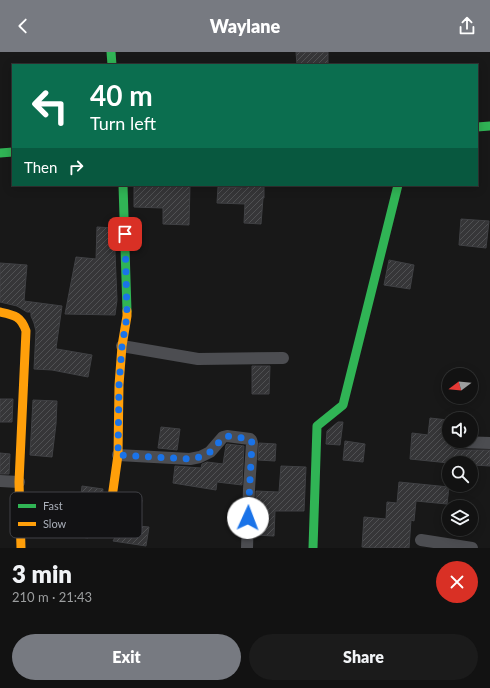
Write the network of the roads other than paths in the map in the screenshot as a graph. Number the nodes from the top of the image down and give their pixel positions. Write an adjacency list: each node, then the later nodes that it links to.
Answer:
1 (111, 52): 2 (main road)
2 (112, 64)
3 (490, 126): 4 (main road)
4 (478, 127)
5 (12, 152): 6 (main road)
6 (0, 153)
7 (123, 186): 10 (main road)
8 (398, 186): 23 (main road)
9 (0, 312): 16 (main road)
10 (122, 346): 11 (street); 14 (main road)
11 (283, 358)
12 (478, 443): 13 (street)
13 (490, 443)
14 (118, 455): 18 (main road); 22 (street)
15 (0, 481): 16 (street)
16 (19, 482): 17 (main road)
17 (19, 492)
18 (113, 492)
19 (21, 538): 21 (main road)
20 (421, 540): 24 (street)
21 (21, 548)
22 (247, 548)
23 (313, 548)
24 (472, 548)

